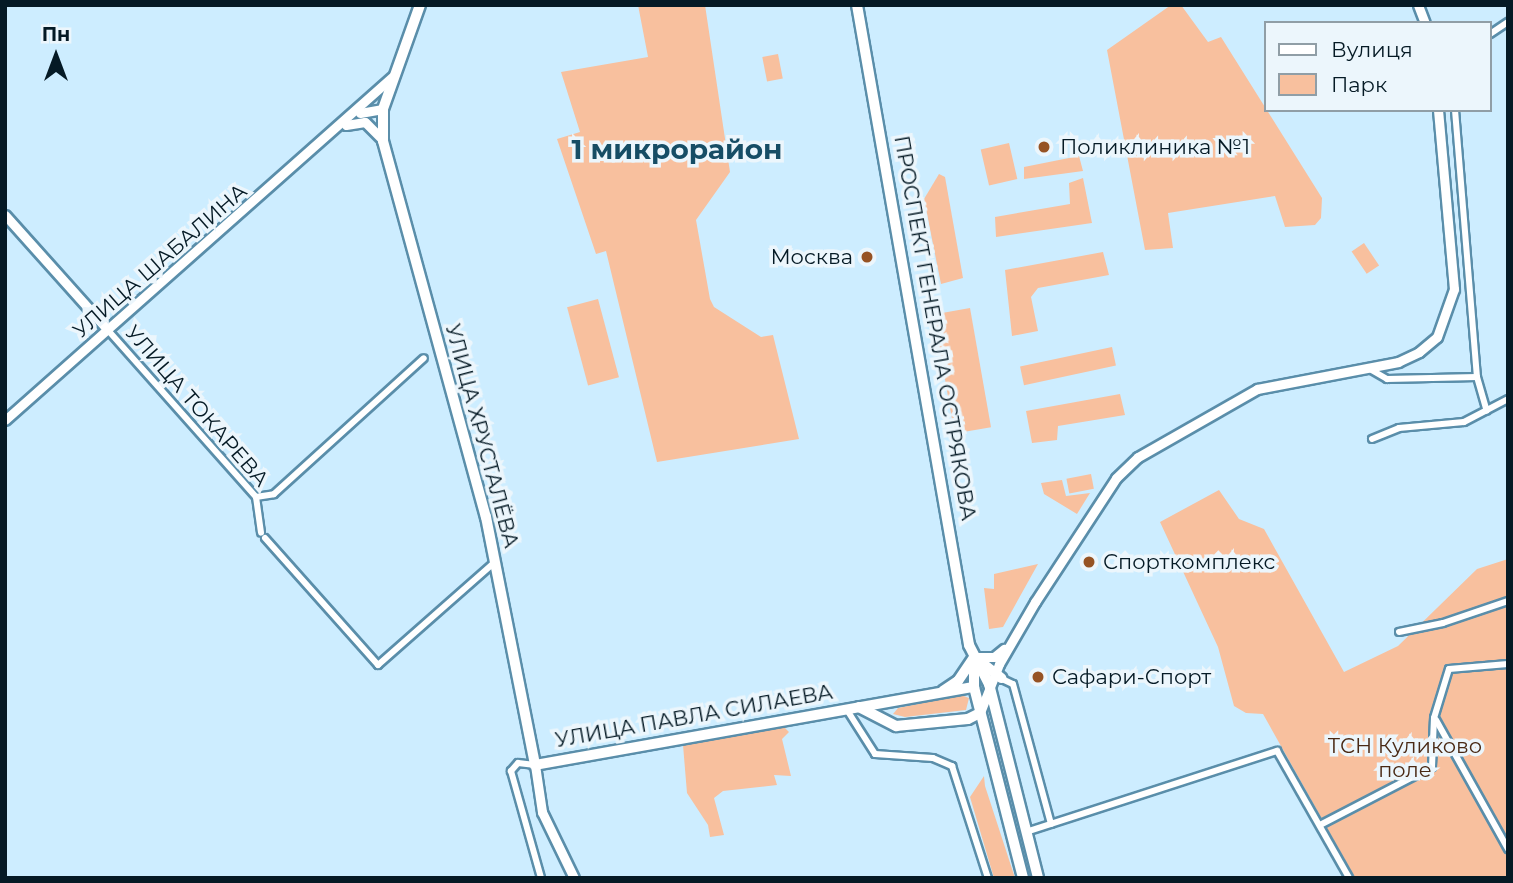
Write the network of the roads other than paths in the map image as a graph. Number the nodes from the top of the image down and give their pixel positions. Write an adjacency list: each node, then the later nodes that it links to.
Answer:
1 (420, 5): 5 (main road, УЛИЦА ХРУСТАЛЁВА)
2 (857, 5): 26 (main road, ПРОСПЕКТ ГЕНЕРАЛА ОСТРЯКОВА)
3 (1508, 22): 4 (street)
4 (1492, 33)
5 (392, 78): 6 (main road, УЛИЦА ХРУСТАЛЁВА); 9 (main road, УЛИЦА ШАБАЛИНА)
6 (383, 109): 9 (main road); 11 (main road, УЛИЦА ХРУСТАЛЁВА)
7 (1438, 112): 15 (main road)
8 (1455, 112): 16 (street)
9 (355, 115): 10 (main road, УЛИЦА ШАБАЛИНА)
10 (339, 130): 11 (main road); 13 (main road, УЛИЦА ШАБАЛИНА)
11 (383, 141): 22 (main road, УЛИЦА ХРУСТАЛЁВА)
12 (7, 221): 13 (main road, УЛИЦА ТОКАРЕВА)
13 (106, 328): 19 (main road, УЛИЦА ШАБАЛИНА); 21 (street, УЛИЦА ТОКАРЕВА)
14 (424, 358): 21 (street)
15 (1368, 368): 16 (street); 25 (main road)
16 (1477, 377): 18 (street)
17 (1508, 399): 18 (street)
18 (1487, 411): 20 (street)
19 (5, 420)
20 (1372, 439)
21 (256, 497): 22 (street, УЛИЦА ТОКАРЕВА)
22 (496, 561): 40 (main road, УЛИЦА ХРУСТАЛЁВА)
23 (1508, 601): 24 (street)
24 (1399, 632)
25 (1013, 638): 26 (main road); 28 (main road)
26 (974, 657): 28 (main road); 29 (main road, ПРОСПЕКТ ГЕНЕРАЛА ОСТРЯКОВА); 30 (main road, ПРОСПЕКТ ГЕНЕРАЛА ОСТРЯКОВА); 31 (main road)
27 (1508, 664): 37 (street)
28 (998, 672): 29 (main road); 41 (street)
29 (989, 684): 32 (main road); 39 (main road, ПРОСПЕКТ ГЕНЕРАЛА ОСТРЯКОВА)
30 (974, 687): 31 (main road, УЛИЦА ПАВЛА СИЛАЕВА); 32 (main road); 36 (main road, ПРОСПЕКТ ГЕНЕРАЛА ОСТРЯКОВА)
31 (936, 695): 33 (main road, УЛИЦА ПАВЛА СИЛАЕВА)
32 (984, 695): 36 (main road); 39 (main road)
33 (893, 703): 34 (main road, УЛИЦА ПАВЛА СИЛАЕВА); 38 (main road)
34 (859, 708): 35 (main road, УЛИЦА ПАВЛА СИЛАЕВА); 38 (main road, УЛИЦА ПАВЛА СИЛАЕВА)
35 (846, 709): 40 (main road, УЛИЦА ПАВЛА СИЛАЕВА); 47 (street)
36 (980, 713): 38 (main road); 48 (main road, ПРОСПЕКТ ГЕНЕРАЛА ОСТРЯКОВА)
37 (1434, 718): 42 (street); 44 (street)
38 (896, 726)
39 (998, 730): 43 (main road, ПРОСПЕКТ ГЕНЕРАЛА ОСТРЯКОВА)
40 (535, 765): 45 (street); 46 (main road, УЛИЦА ХРУСТАЛЁВА)
41 (1051, 824): 42 (street); 43 (street)
42 (1320, 825): 50 (street)
43 (1026, 832): 49 (main road, ПРОСПЕКТ ГЕНЕРАЛА ОСТРЯКОВА)
44 (1508, 849)
45 (541, 878)
46 (574, 878)
47 (988, 878)
48 (1023, 878)
49 (1038, 878)
50 (1349, 878)

